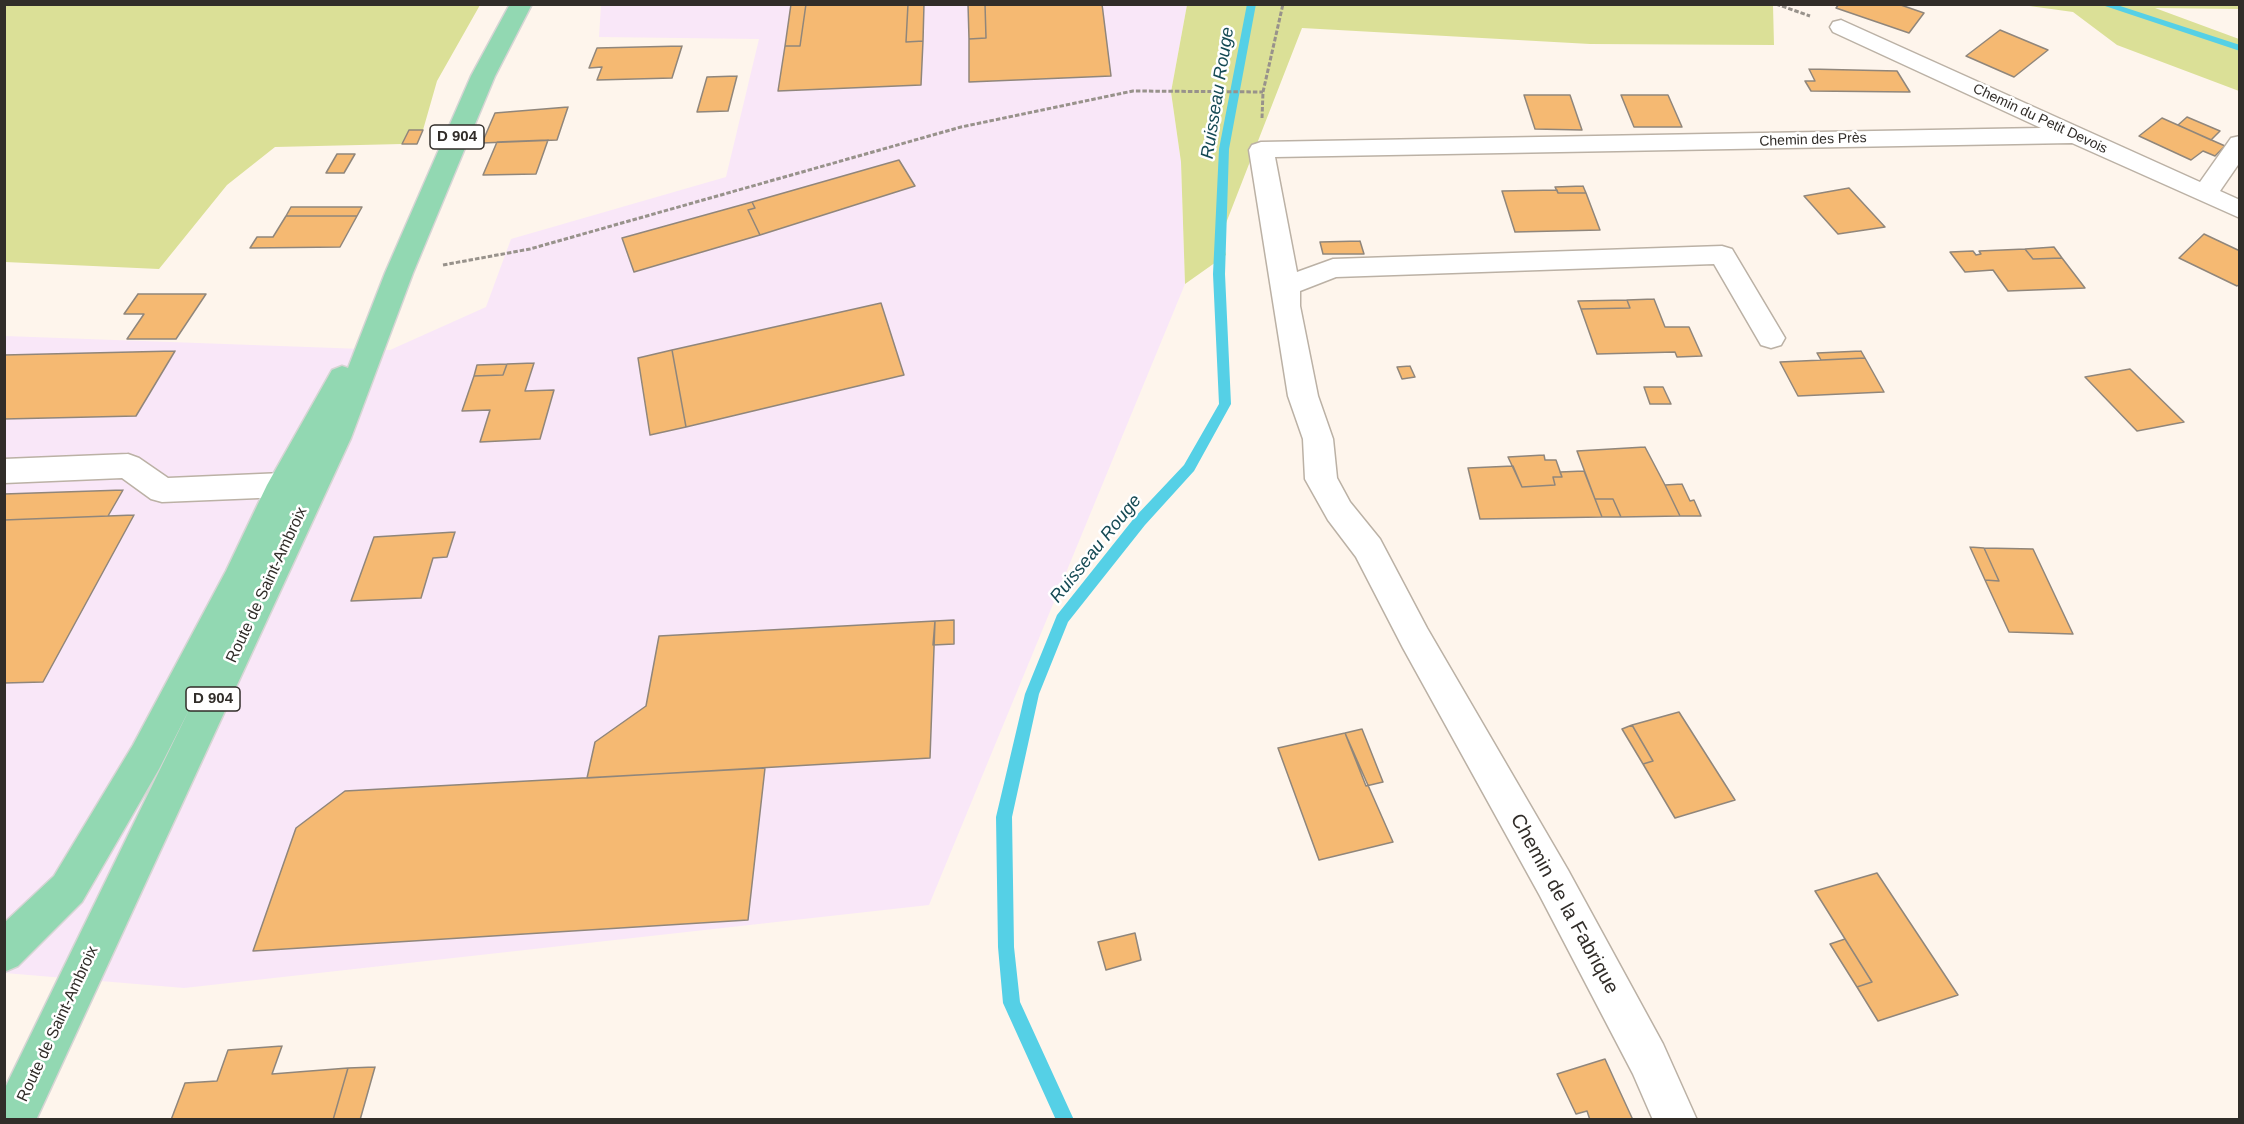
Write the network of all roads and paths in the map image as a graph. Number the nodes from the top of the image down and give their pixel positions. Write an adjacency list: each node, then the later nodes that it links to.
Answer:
1 (521, 4): 10 (main road, Route de Saint-Ambroix / D 904)
2 (1283, 4): 4 (path)
3 (1841, 27): 5 (street, Chemin du Petit Devois)
4 (1263, 92): 7 (path); 10 (path)
5 (2077, 135): 7 (street, Chemin des Près); 8 (street, Chemin du Petit Devois)
6 (2240, 143): 8 (street)
7 (1261, 150): 11 (street, Chemin de la Fabrique)
8 (2204, 194): 9 (street, Chemin du Petit Devois)
9 (2240, 210)
10 (399, 273): 14 (main road, Route de Saint-Ambroix / D 904); 16 (main road, Route de Saint-Ambroix / D 904)
11 (1286, 286): 12 (street); 17 (street, Chemin de la Fabrique)
12 (1771, 338)
13 (4, 471): 14 (street)
14 (283, 485): 15 (main road, Route de Saint-Ambroix / D 904)
15 (4, 952)
16 (13, 1119)
17 (1675, 1119)

